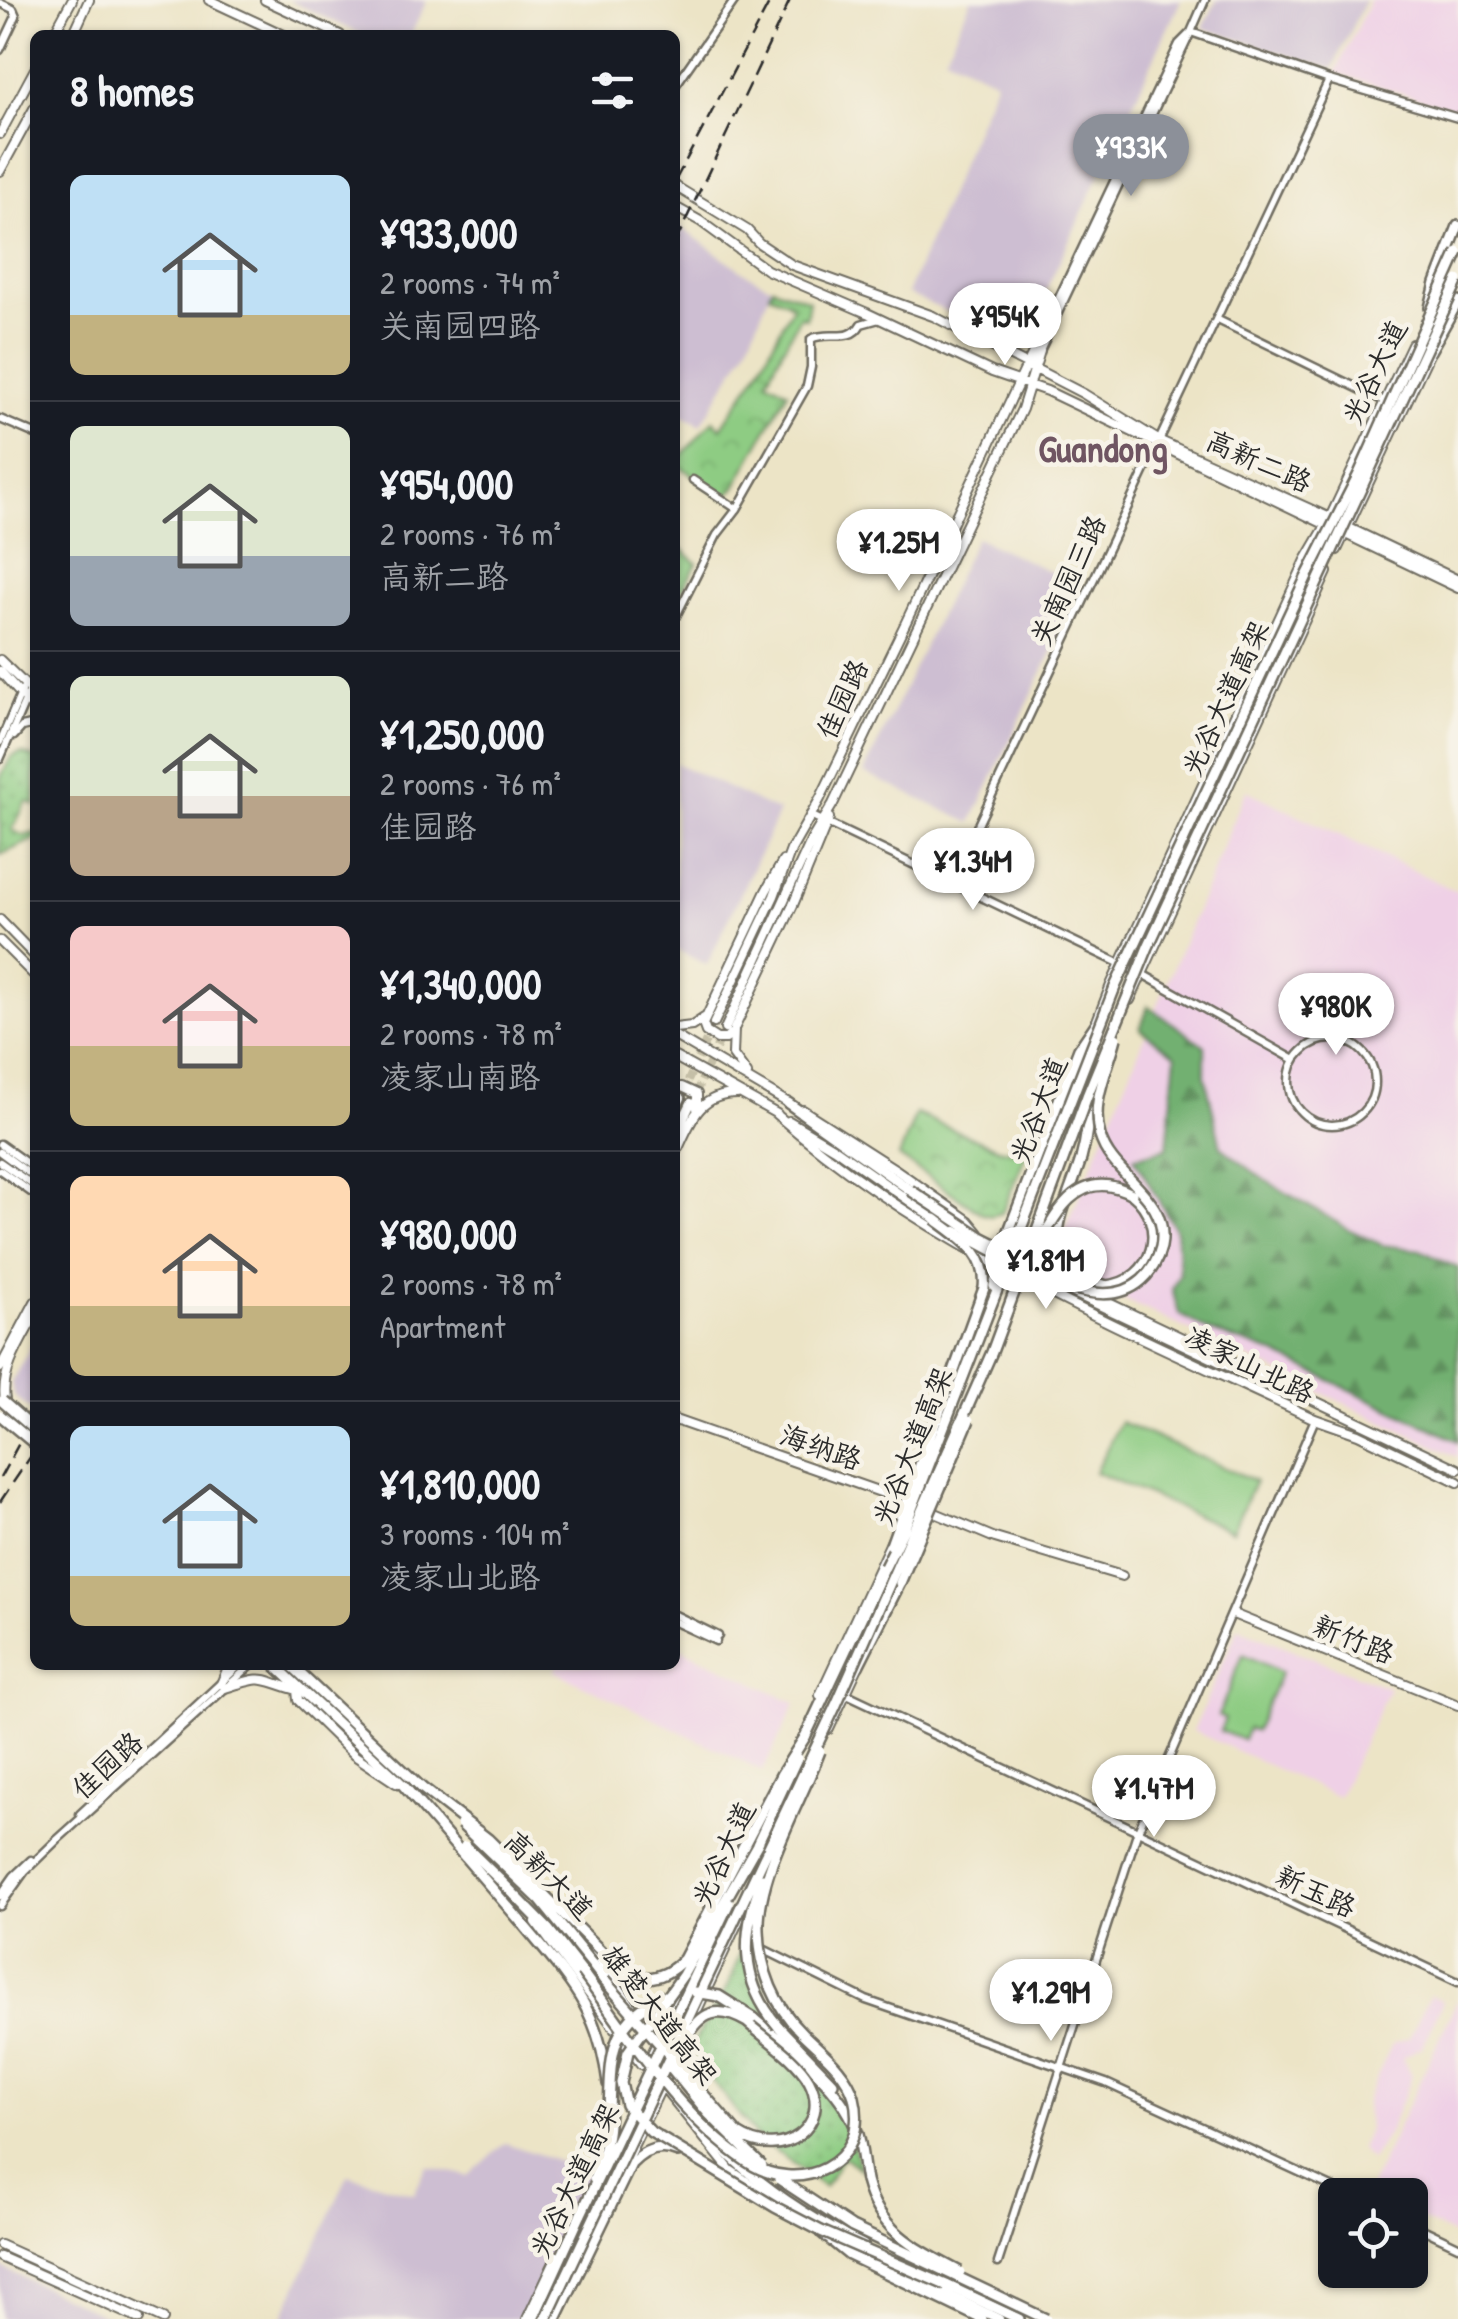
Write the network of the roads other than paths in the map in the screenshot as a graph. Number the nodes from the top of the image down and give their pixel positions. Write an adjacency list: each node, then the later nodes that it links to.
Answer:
1 (72, 0): 8 (main road)
2 (209, 0): 10 (main road)
3 (265, 0): 11 (main road)
4 (1205, 0): 12 (street)
5 (732, 1): 15 (street)
6 (0, 3): 13 (street)
7 (89, 3): 9 (main road)
8 (56, 30)
9 (76, 30)
10 (273, 30)
11 (329, 30)
12 (1191, 32): 16 (street); 31 (street)
13 (0, 50)
14 (30, 78): 19 (main road)
15 (680, 79)
16 (1329, 80): 18 (street); 30 (street, 关南园三路)
17 (30, 116): 20 (main road)
18 (1458, 118)
19 (0, 134)
20 (0, 172)
21 (680, 189): 33 (main road, 高新二路)
22 (680, 210): 29 (main road, 高新二路)
23 (1458, 226): 24 (highway)
24 (1455, 249): 28 (highway); 102 (highway, 光谷大道高架, bridge)
25 (1458, 280): 66 (highway, 光谷大道高架, bridge)
26 (1458, 292): 32 (main road, 光谷大道)
27 (1458, 302): 32 (highway)
28 (1430, 308): 36 (main road, 光谷大道)
29 (880, 318): 34 (main road, 高新二路); 42 (street)
30 (1218, 320): 36 (street); 39 (street, 关南园三路)
31 (1038, 349): 33 (main road)
32 (1430, 351): 41 (main road, 光谷大道)
33 (1031, 366): 34 (main road, 佳园路); 35 (main road, 佳园路); 39 (main road, 高新二路)
34 (1020, 382): 35 (main road, 高新二路); 55 (main road, 佳园路)
35 (1030, 385): 39 (main road, 高新二路); 56 (main road, 佳园路)
36 (1384, 401): 43 (main road, 光谷大道)
37 (0, 417): 38 (street)
38 (30, 430)
39 (1157, 443): 43 (main road, 高新二路); 58 (street, 关南园三路)
40 (693, 480): 42 (street)
41 (1362, 502): 44 (main road, 光谷大道); 45 (main road)
42 (738, 509): 48 (street)
43 (1328, 521): 44 (main road, 高新二路); 62 (main road, 光谷大道)
44 (1346, 531): 45 (main road, 高新二路); 47 (main road, 高新二路); 64 (main road, 光谷大道)
45 (1366, 536): 46 (main road, 高新二路)
46 (1458, 580)
47 (1458, 588)
48 (680, 608)
49 (0, 660): 51 (main road)
50 (0, 670): 51 (main road)
51 (28, 692): 53 (street)
52 (30, 725): 53 (street)
53 (4, 744): 54 (street)
54 (0, 759)
55 (810, 815): 56 (street); 57 (main road, 佳园路)
56 (825, 822): 58 (street); 70 (main road, 佳园路)
57 (791, 850): 65 (main road); 67 (main road)
58 (952, 882): 62 (street)
59 (0, 920): 61 (main road)
60 (0, 942): 63 (main road)
61 (30, 951)
62 (1120, 963): 64 (street); 68 (main road, 光谷大道)
63 (30, 971)
64 (1144, 974): 72 (street); 77 (main road, 光谷大道)
65 (707, 1015): 69 (main road); 70 (main road)
66 (1122, 1016): 98 (highway, bridge); 100 (highway, 光谷大道高架, bridge)
67 (714, 1023)
68 (1096, 1024): 94 (main road, 光谷大道); 102 (highway, bridge)
69 (680, 1027)
70 (730, 1029): 74 (main road)
71 (680, 1042): 74 (main road)
72 (1295, 1060): 72 (street)
73 (680, 1062): 76 (main road)
74 (755, 1082): 78 (main road)
75 (680, 1087): 79 (main road)
76 (742, 1094): 79 (main road); 80 (main road)
77 (1089, 1097): 95 (main road, 光谷大道); 99 (highway, bridge)
78 (788, 1103): 92 (main road); 99 (highway, bridge)
79 (694, 1106): 81 (main road); 82 (main road)
80 (776, 1114): 91 (main road); 93 (main road, 凌家山北路)
81 (680, 1128)
82 (680, 1142)
83 (0, 1144): 86 (street)
84 (0, 1152): 88 (street)
85 (0, 1162): 89 (street)
86 (30, 1165)
87 (0, 1170): 90 (street)
88 (30, 1178)
89 (30, 1179)
90 (30, 1191)
91 (935, 1219): 98 (main road, bridge); 117 (highway, bridge)
92 (982, 1236): 93 (street); 94 (main road)
93 (970, 1252): 96 (main road, 凌家山北路)
94 (1006, 1254): 95 (main road); 96 (main road, 光谷大道)
95 (1023, 1262): 97 (main road, 光谷大道); 113 (main road)
96 (1000, 1270): 97 (main road, 凌家山北路); 115 (main road, 光谷大道)
97 (1018, 1278): 108 (main road, 凌家山北路); 116 (main road, 光谷大道)
98 (1054, 1283): 111 (main road, bridge)
99 (1107, 1286): 100 (highway, bridge)
100 (1010, 1303): 104 (highway, 光谷大道高架, bridge)
101 (30, 1311): 105 (main road)
102 (989, 1314): 117 (highway, 光谷大道高架, bridge)
103 (30, 1325): 106 (main road)
104 (992, 1352): 122 (highway, bridge); 134 (highway, 光谷大道高架, bridge)
105 (0, 1368)
106 (4, 1400): 110 (highway, bridge)
107 (0, 1417): 112 (highway, bridge)
108 (1315, 1420): 111 (main road, 凌家山北路); 119 (street)
109 (680, 1422): 115 (main road, 海纳路)
110 (30, 1423)
111 (1358, 1434): 114 (main road, 凌家山北路)
112 (30, 1443)
113 (1458, 1469)
114 (1458, 1482)
115 (910, 1502): 116 (main road, 海纳路); 145 (main road, 光谷大道)
116 (927, 1510): 118 (main road, 海纳路); 122 (main road, 光谷大道)
117 (885, 1567): 135 (highway, 光谷大道高架)
118 (1122, 1576)
119 (1233, 1614): 133 (main road, 新竹路); 138 (street)
120 (680, 1621): 121 (street)
121 (717, 1638)
122 (858, 1666): 132 (main road, 光谷大道)
123 (228, 1670): 130 (main road)
124 (236, 1670): 130 (street, 佳园路)
125 (245, 1670): 130 (street, 佳园路)
126 (278, 1670): 131 (main road, 高新大道)
127 (278, 1670): 136 (highway, 雄楚大道高架)
128 (299, 1670): 145 (main road, 高新大道)
129 (299, 1670): 137 (highway, 雄楚大道高架)
130 (223, 1686): 131 (main road); 140 (street, 佳园路); 141 (street, 佳园路)
131 (297, 1690): 136 (main road, 高新大道)
132 (847, 1694): 138 (street, 新玉路); 142 (main road, 光谷大道)
133 (1458, 1705)
134 (836, 1706): 151 (highway, bridge); 152 (highway, 光谷大道高架, bridge); 153 (highway, bridge)
135 (806, 1737): 137 (highway, bridge); 139 (highway, 光谷大道高架, bridge)
136 (399, 1784): 146 (main road, 高新大道); 150 (highway, bridge); 151 (highway, 雄楚大道高架, bridge)
137 (422, 1788): 143 (highway, 雄楚大道高架, bridge)
138 (1137, 1833): 144 (street, 新玉路); 148 (street)
139 (758, 1841): 154 (highway, bridge); 156 (highway, 光谷大道高架, bridge)
140 (0, 1896)
141 (0, 1906)
142 (734, 1933): 147 (main road, 光谷大道); 148 (street)
143 (604, 1980): 152 (highway, bridge); 171 (highway, 雄楚大道高架, bridge)
144 (1458, 1982)
145 (657, 2044): 146 (main road, 光谷大道); 147 (main road, 高新大道)
146 (647, 2064): 149 (main road, 高新大道); 166 (main road, 光谷大道)
147 (672, 2064): 149 (main road, 光谷大道); 171 (main road, 高新大道)
148 (1062, 2067): 155 (street); 162 (street)
149 (662, 2086): 157 (main road, 高新大道); 167 (main road, 光谷大道)
150 (608, 2092): 153 (highway, bridge); 156 (highway, bridge)
151 (697, 2122): 163 (highway, 雄楚大道高架, bridge)
152 (638, 2126): 167 (highway, 光谷大道高架, bridge)
153 (858, 2135): 171 (highway, bridge)
154 (694, 2158): 163 (highway, bridge); 167 (highway, bridge)
155 (1318, 2180)
156 (582, 2214): 166 (highway, 光谷大道高架)
157 (809, 2222): 168 (highway); 169 (main road, 高新大道)
158 (1428, 2232): 160 (street)
159 (0, 2245): 164 (main road)
160 (1458, 2246)
161 (0, 2257): 164 (main road)
162 (998, 2264)
163 (946, 2285): 170 (highway, 雄楚大道高架)
164 (141, 2316): 165 (main road)
165 (163, 2319)
166 (530, 2319)
167 (551, 2319)
168 (982, 2319)
169 (999, 2319)
170 (1019, 2319)
171 (1049, 2319)

